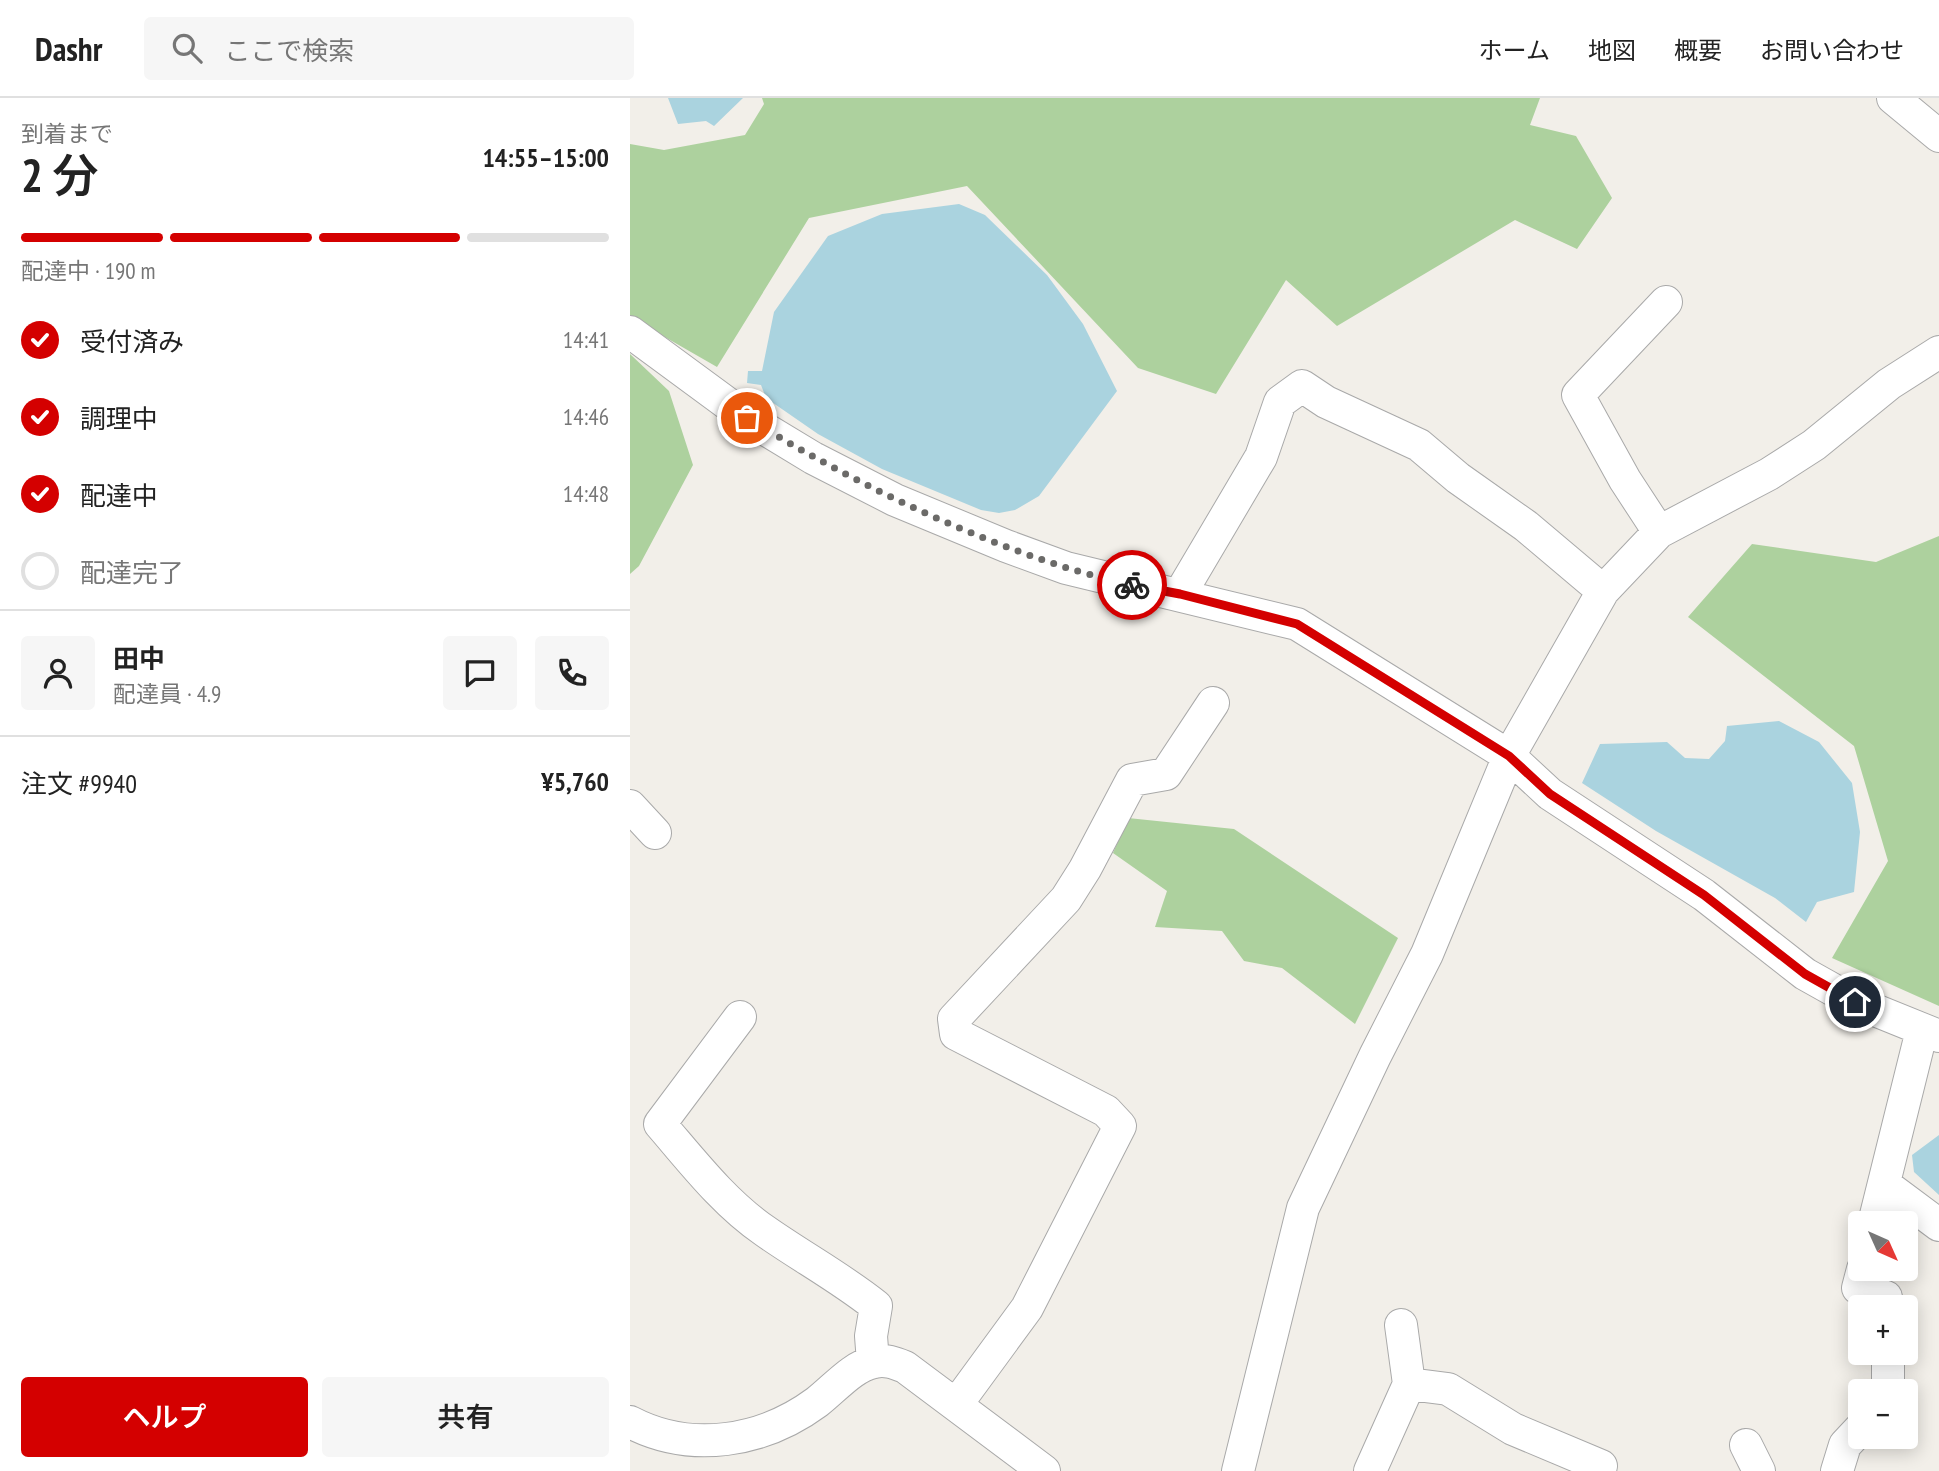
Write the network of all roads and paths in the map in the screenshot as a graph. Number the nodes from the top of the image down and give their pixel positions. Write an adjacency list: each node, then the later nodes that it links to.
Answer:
1 (1893, 98): 2 (street)
2 (1939, 136)
3 (1667, 302): 6 (street)
4 (630, 332): 8 (street)
5 (1939, 352): 6 (street)
6 (1659, 532): 7 (street)
7 (1603, 591): 8 (street); 10 (street)
8 (1180, 594): 10 (street)
9 (1213, 703): 23 (street)
10 (1509, 756): 14 (street); 28 (street)
11 (630, 806): 12 (street)
12 (654, 833)
13 (740, 1017): 21 (street)
14 (1931, 1033): 15 (street)
15 (1884, 1184): 16 (street); 17 (street)
16 (1877, 1211)
17 (1939, 1225)
18 (1860, 1281): 19 (street)
19 (1880, 1295)
20 (1401, 1325): 22 (street)
21 (873, 1362): 23 (street); 24 (street)
22 (1409, 1384): 26 (street); 29 (street)
23 (956, 1405): 27 (street)
24 (630, 1422)
25 (1848, 1443): 30 (street)
26 (1601, 1466)
27 (1044, 1471)
28 (1238, 1471)
29 (1370, 1471)
30 (1837, 1471)

